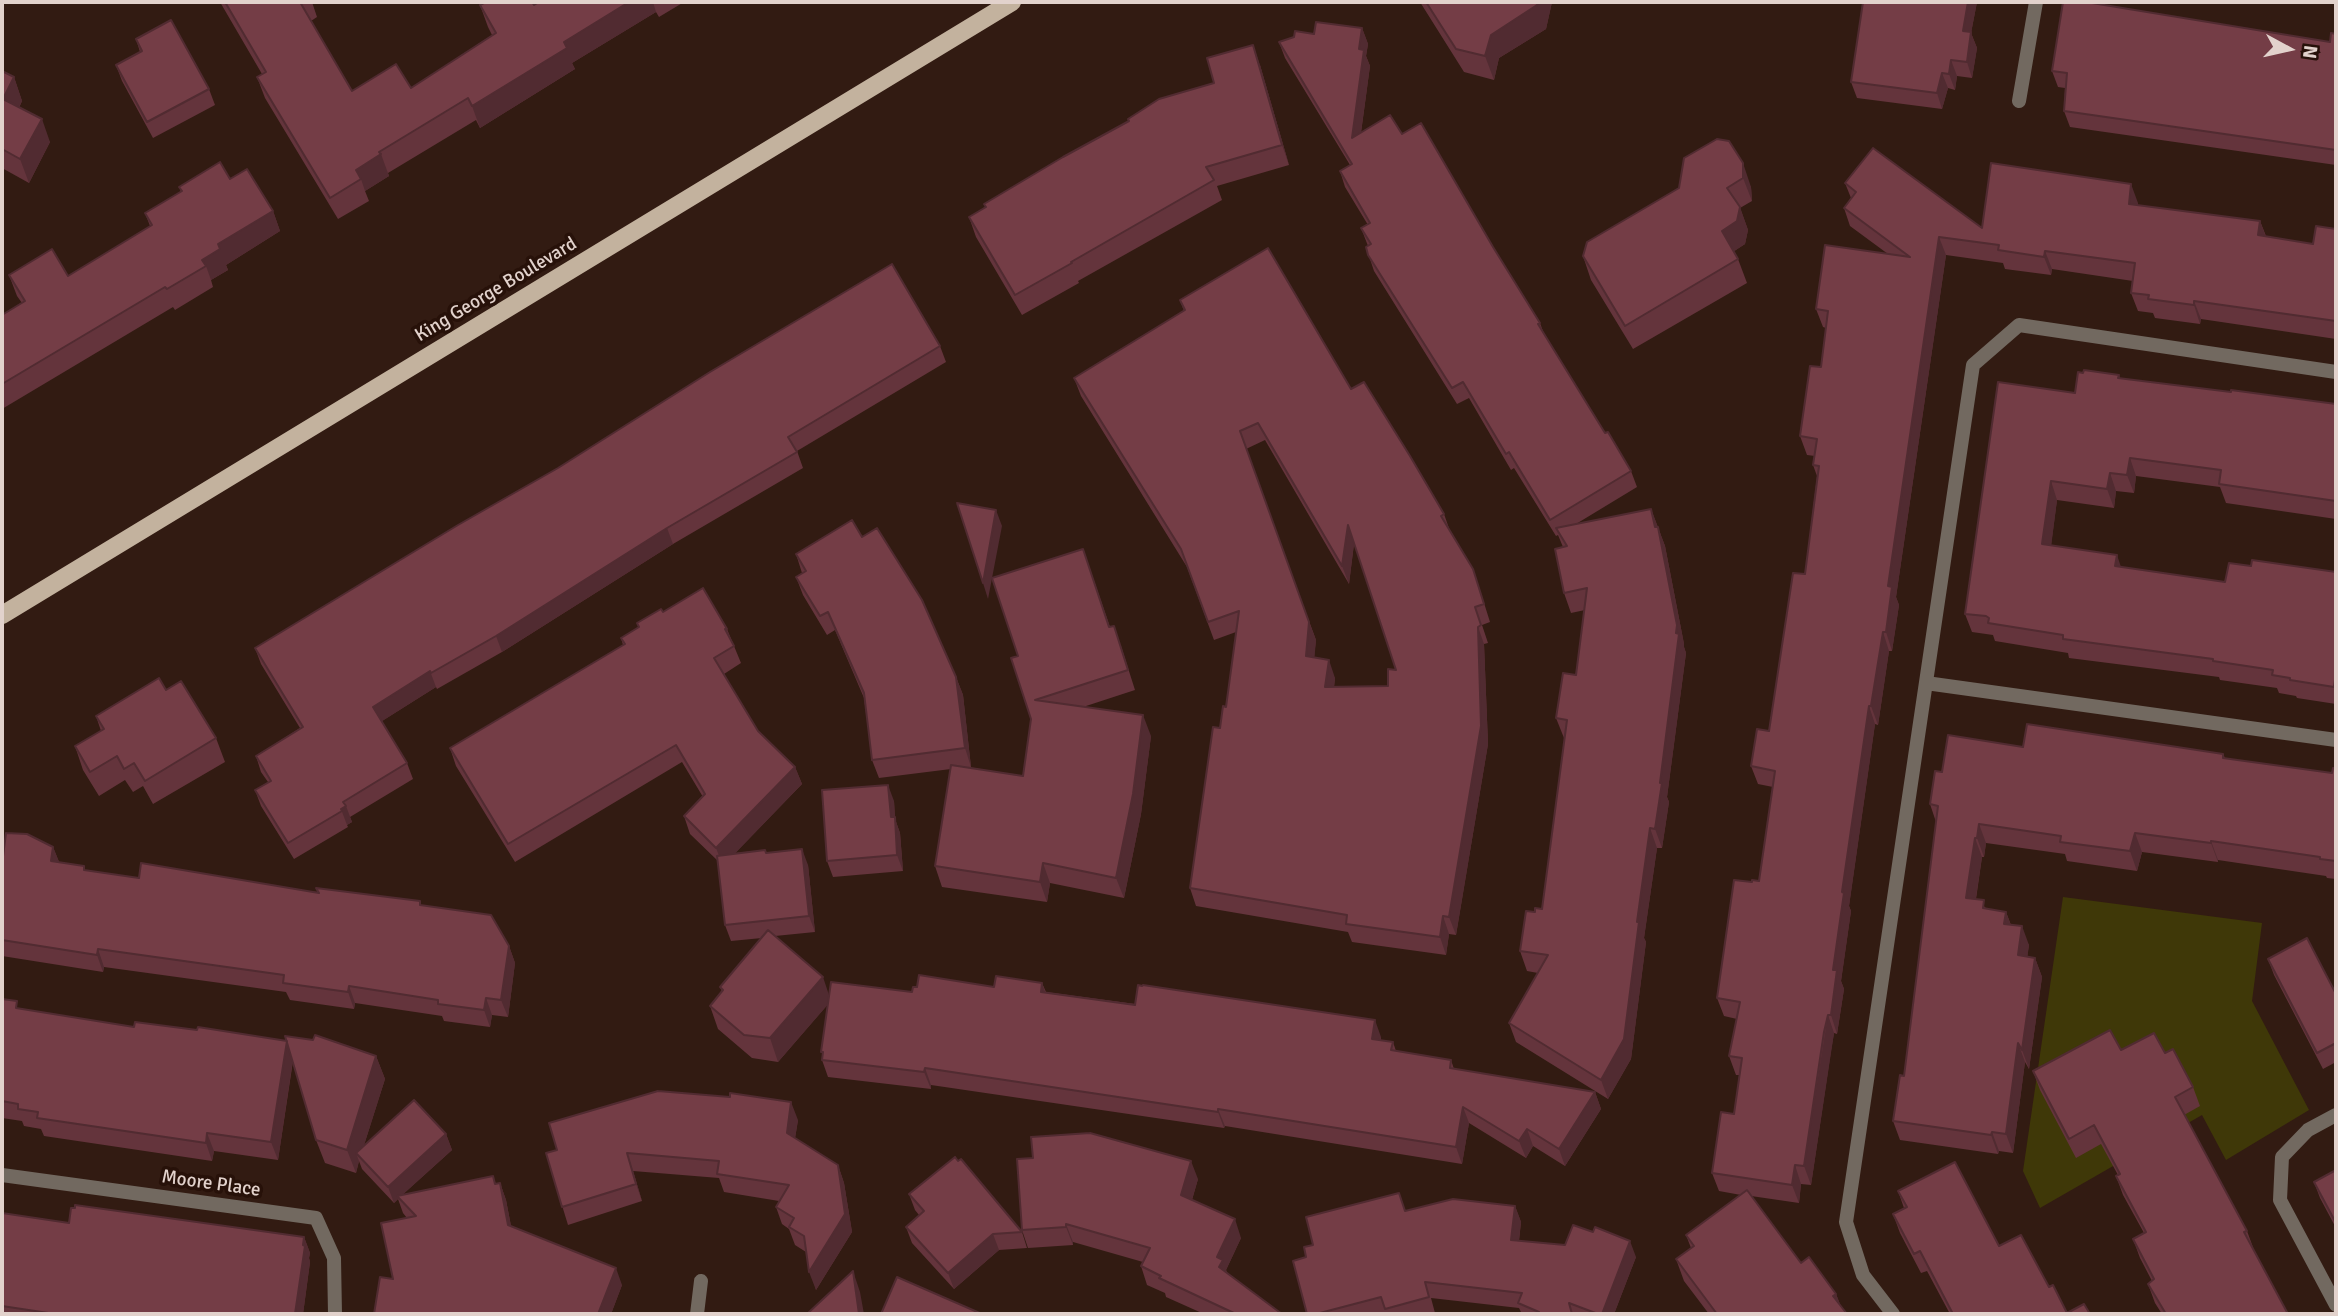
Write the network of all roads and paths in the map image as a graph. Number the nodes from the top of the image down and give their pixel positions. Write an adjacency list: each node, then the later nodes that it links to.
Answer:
1 (1012, 2): 5 (main road, King George Boulevard)
2 (2036, 2): 3 (street)
3 (2019, 101)
4 (2336, 372): 6 (street)
5 (2, 615)
6 (1926, 683): 7 (street); 14 (street)
7 (2336, 740)
8 (2336, 1115): 11 (street)
9 (2, 1175): 12 (street, Moore Place)
10 (701, 1281): 13 (street)
11 (2336, 1305)
12 (335, 1314)
13 (697, 1314)
14 (1893, 1314)

